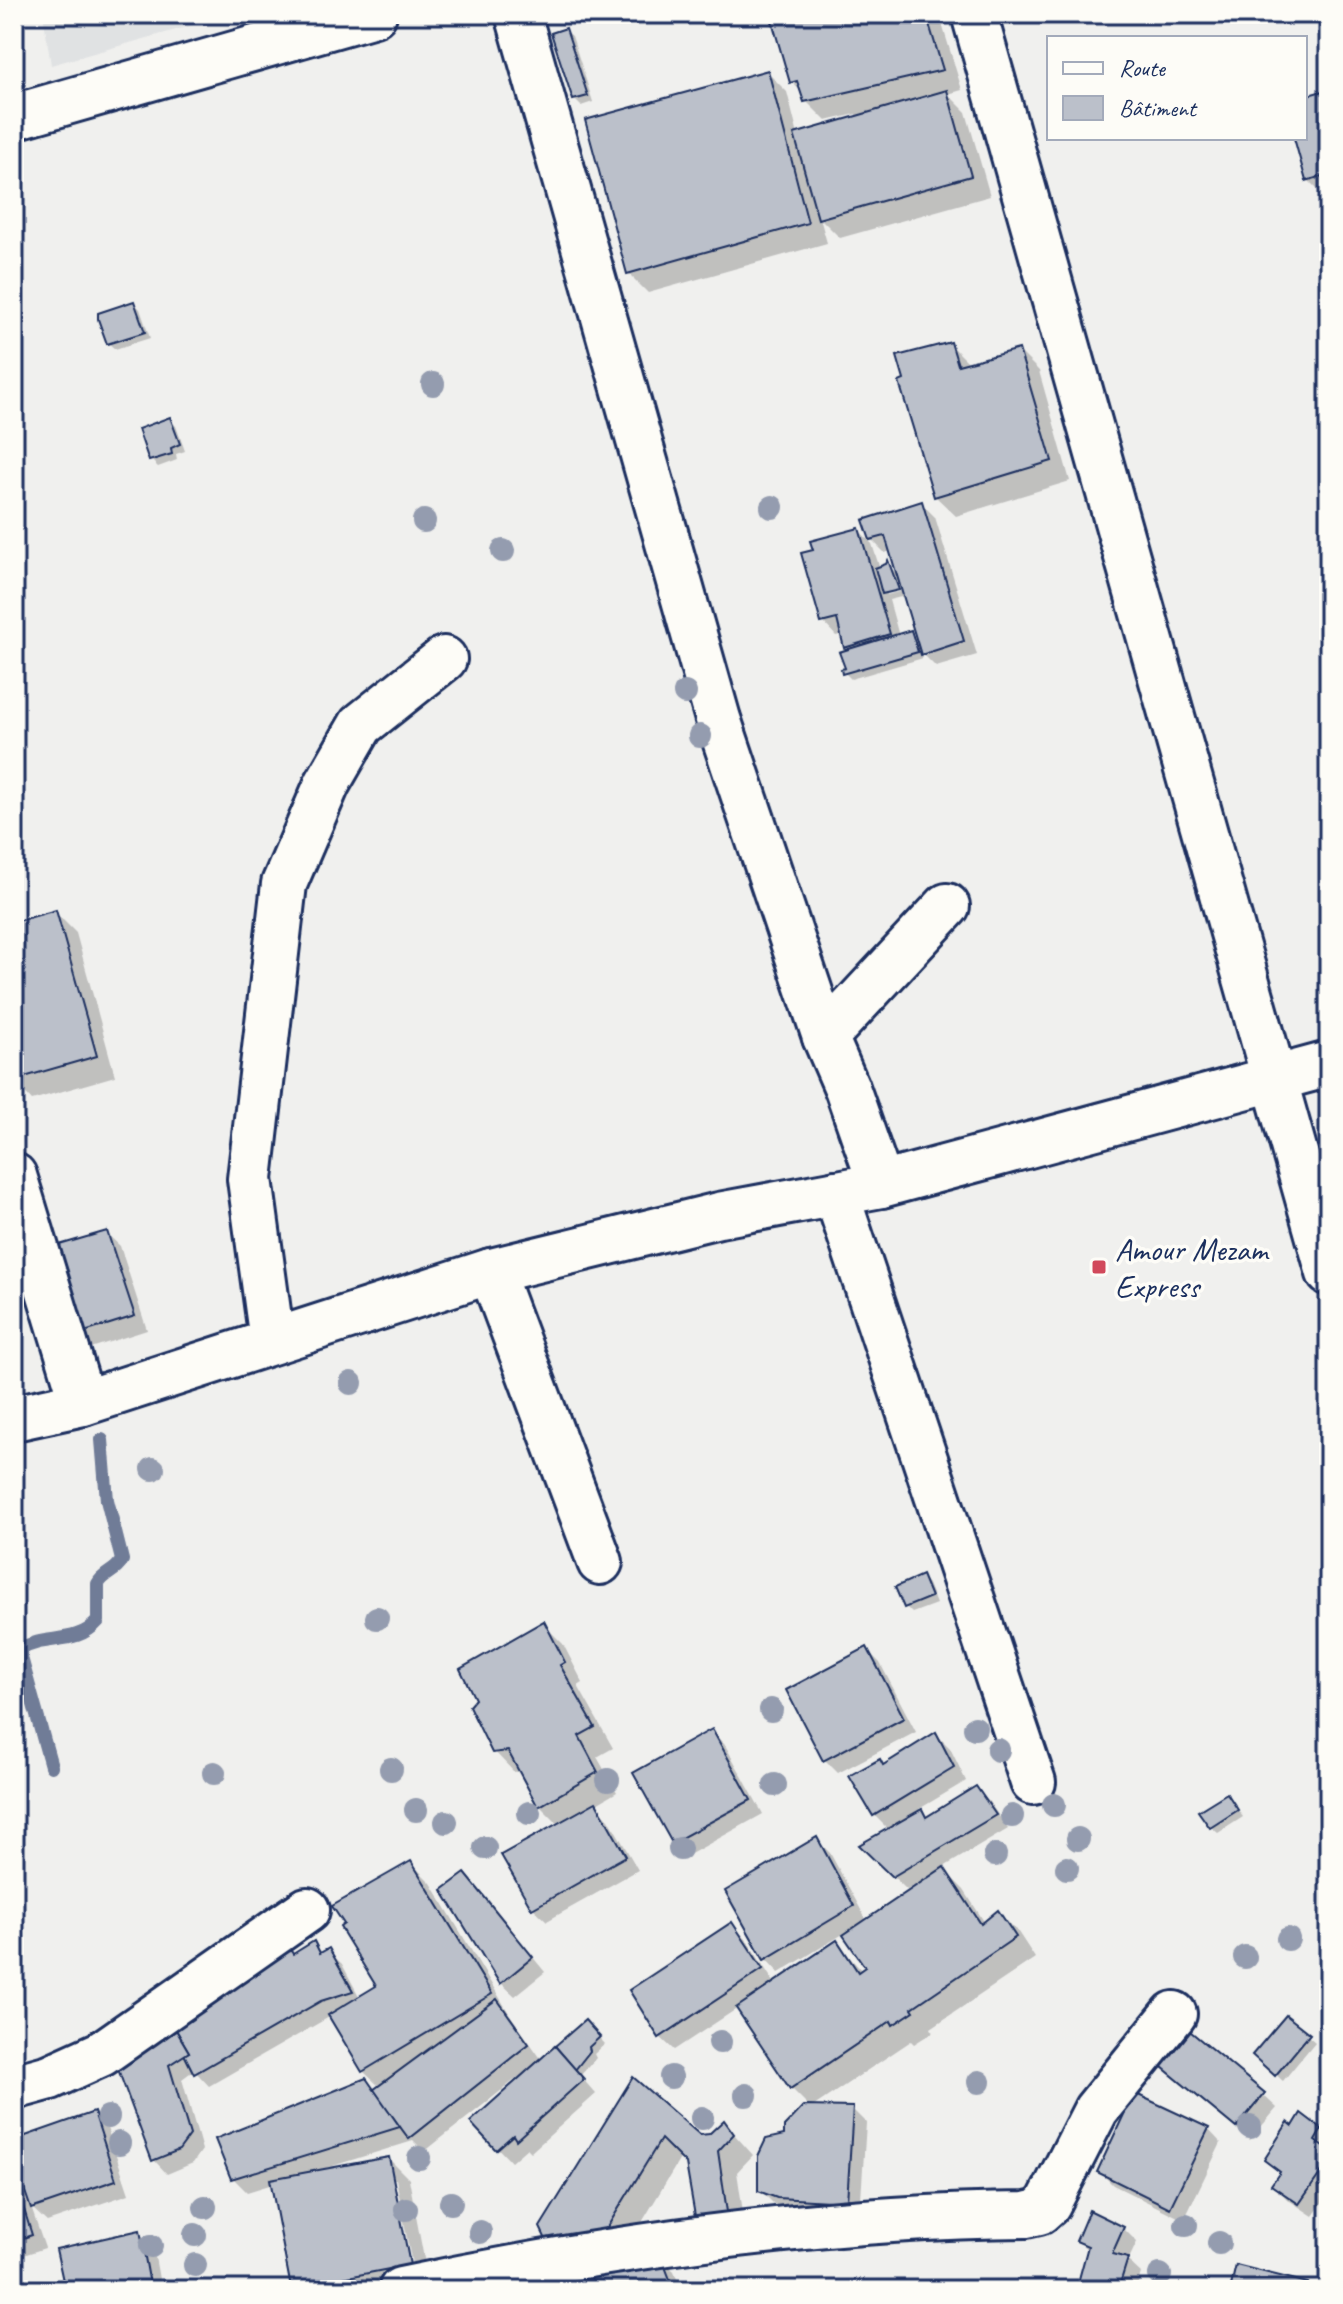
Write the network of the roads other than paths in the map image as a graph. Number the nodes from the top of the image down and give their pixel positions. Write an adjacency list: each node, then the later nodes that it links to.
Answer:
1 (374, 14): 4 (street)
2 (518, 14): 7 (street)
3 (974, 14): 9 (street)
4 (14, 117)
5 (444, 659): 15 (street)
6 (947, 906): 7 (street)
7 (825, 1037): 11 (street)
8 (1329, 1064): 9 (street)
9 (1274, 1080): 11 (street); 14 (street)
10 (14, 1176): 16 (street)
11 (881, 1185): 12 (street)
12 (836, 1193): 13 (street); 19 (street)
13 (491, 1271): 15 (street); 18 (street)
14 (1329, 1273)
15 (272, 1341): 16 (street)
16 (83, 1403): 17 (street)
17 (14, 1418)
18 (600, 1562)
19 (1033, 1782)
20 (307, 1910): 22 (street)
21 (1174, 2014): 23 (street)
22 (14, 2087)
23 (401, 2290)

